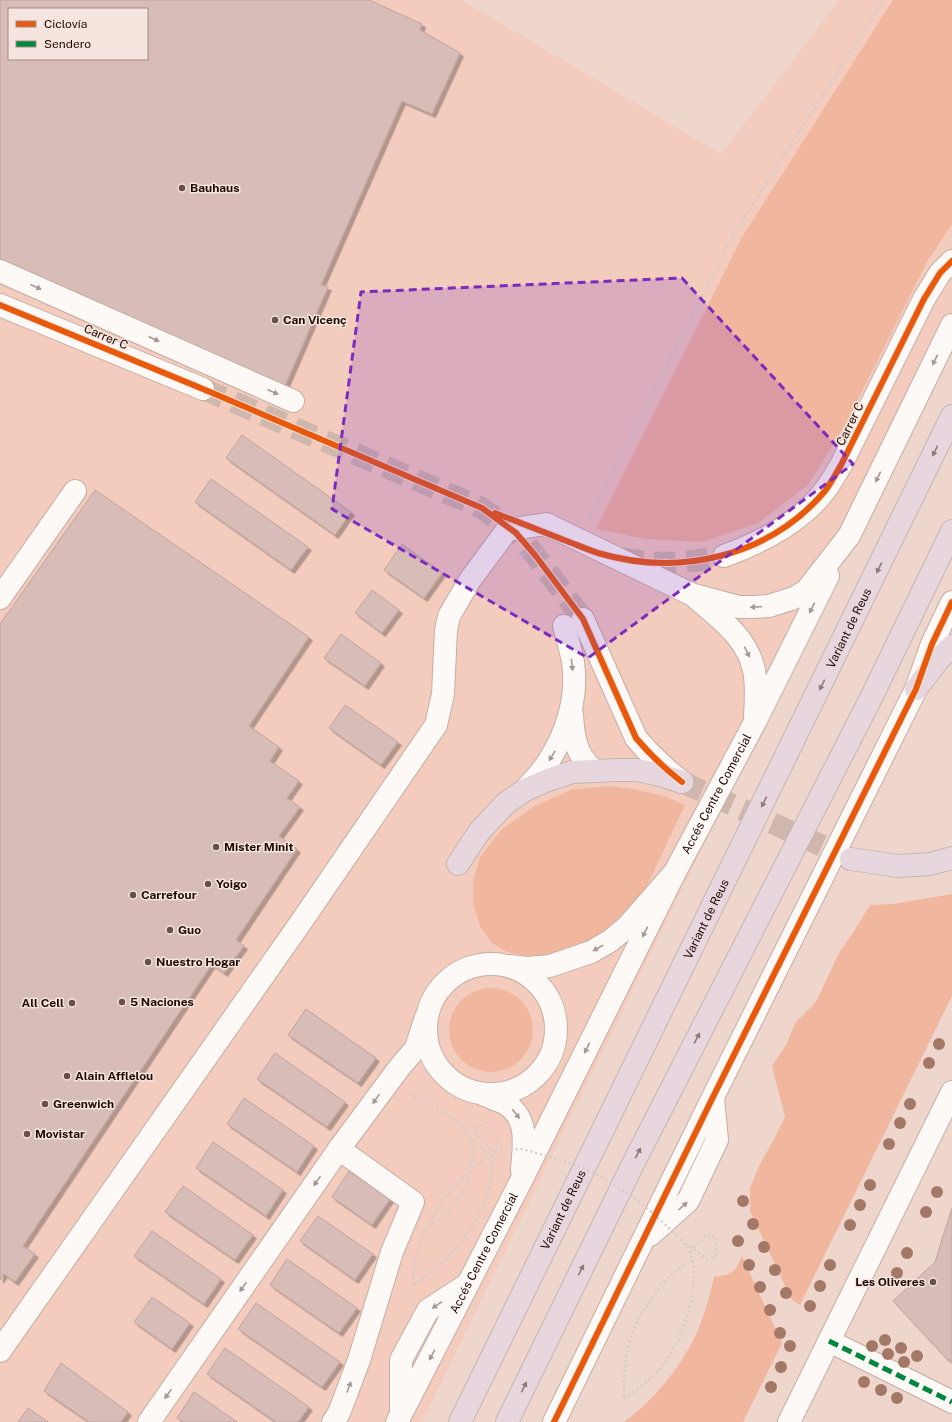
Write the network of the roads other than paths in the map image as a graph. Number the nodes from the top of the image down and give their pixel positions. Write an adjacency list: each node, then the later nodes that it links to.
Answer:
1 (952, 261): 11 (street, Carrer C)
2 (0, 271): 6 (street, one-way to 6)
3 (0, 305): 5 (street, Carrer C)
4 (952, 325): 10 (street, one-way to 10)
5 (203, 389)
6 (293, 401)
7 (952, 416): 38 (highway, Variant de Reus, one-way to 38)
8 (75, 490): 13 (street)
9 (952, 531): 39 (highway, one-way to 9)
10 (848, 536): 12 (street, one-way to 12); 18 (street, Accés Centre Comercial, one-way to 18)
11 (724, 556)
12 (691, 594): 18 (street, one-way to 18); 33 (street)
13 (0, 598)
14 (952, 602): 16 (street)
15 (952, 646): 16 (highway)
16 (916, 689): 40 (street, one-way to 16)
17 (571, 707): 19 (street); 20 (street, one-way to 17); 21 (street, one-way to 21)
18 (755, 722): 25 (street, Accés Centre Comercial)
19 (594, 771): 20 (highway); 21 (highway)
20 (682, 782)
21 (525, 790): 24 (highway)
22 (952, 858): 23 (highway)
23 (851, 859)
24 (458, 864)
25 (675, 872): 26 (street, Accés Centre Comercial, one-way to 26); 31 (street, one-way to 31)
26 (510, 966): 27 (street); 29 (street)
27 (426, 1017): 29 (street); 30 (street, one-way to 30)
28 (952, 1092): 32 (street)
29 (483, 1094): 31 (street, Accés Centre Comercial, one-way to 31)
30 (339, 1149): 36 (street, one-way to 36); 37 (street, one-way to 30)
31 (521, 1181): 35 (street, Accés Centre Comercial, one-way to 35)
32 (829, 1341): 34 (street); 41 (street)
33 (0, 1351)
34 (952, 1402)
35 (399, 1418)
36 (148, 1422)
37 (333, 1422)
38 (460, 1422)
39 (507, 1422)
40 (554, 1422)
41 (789, 1422)

